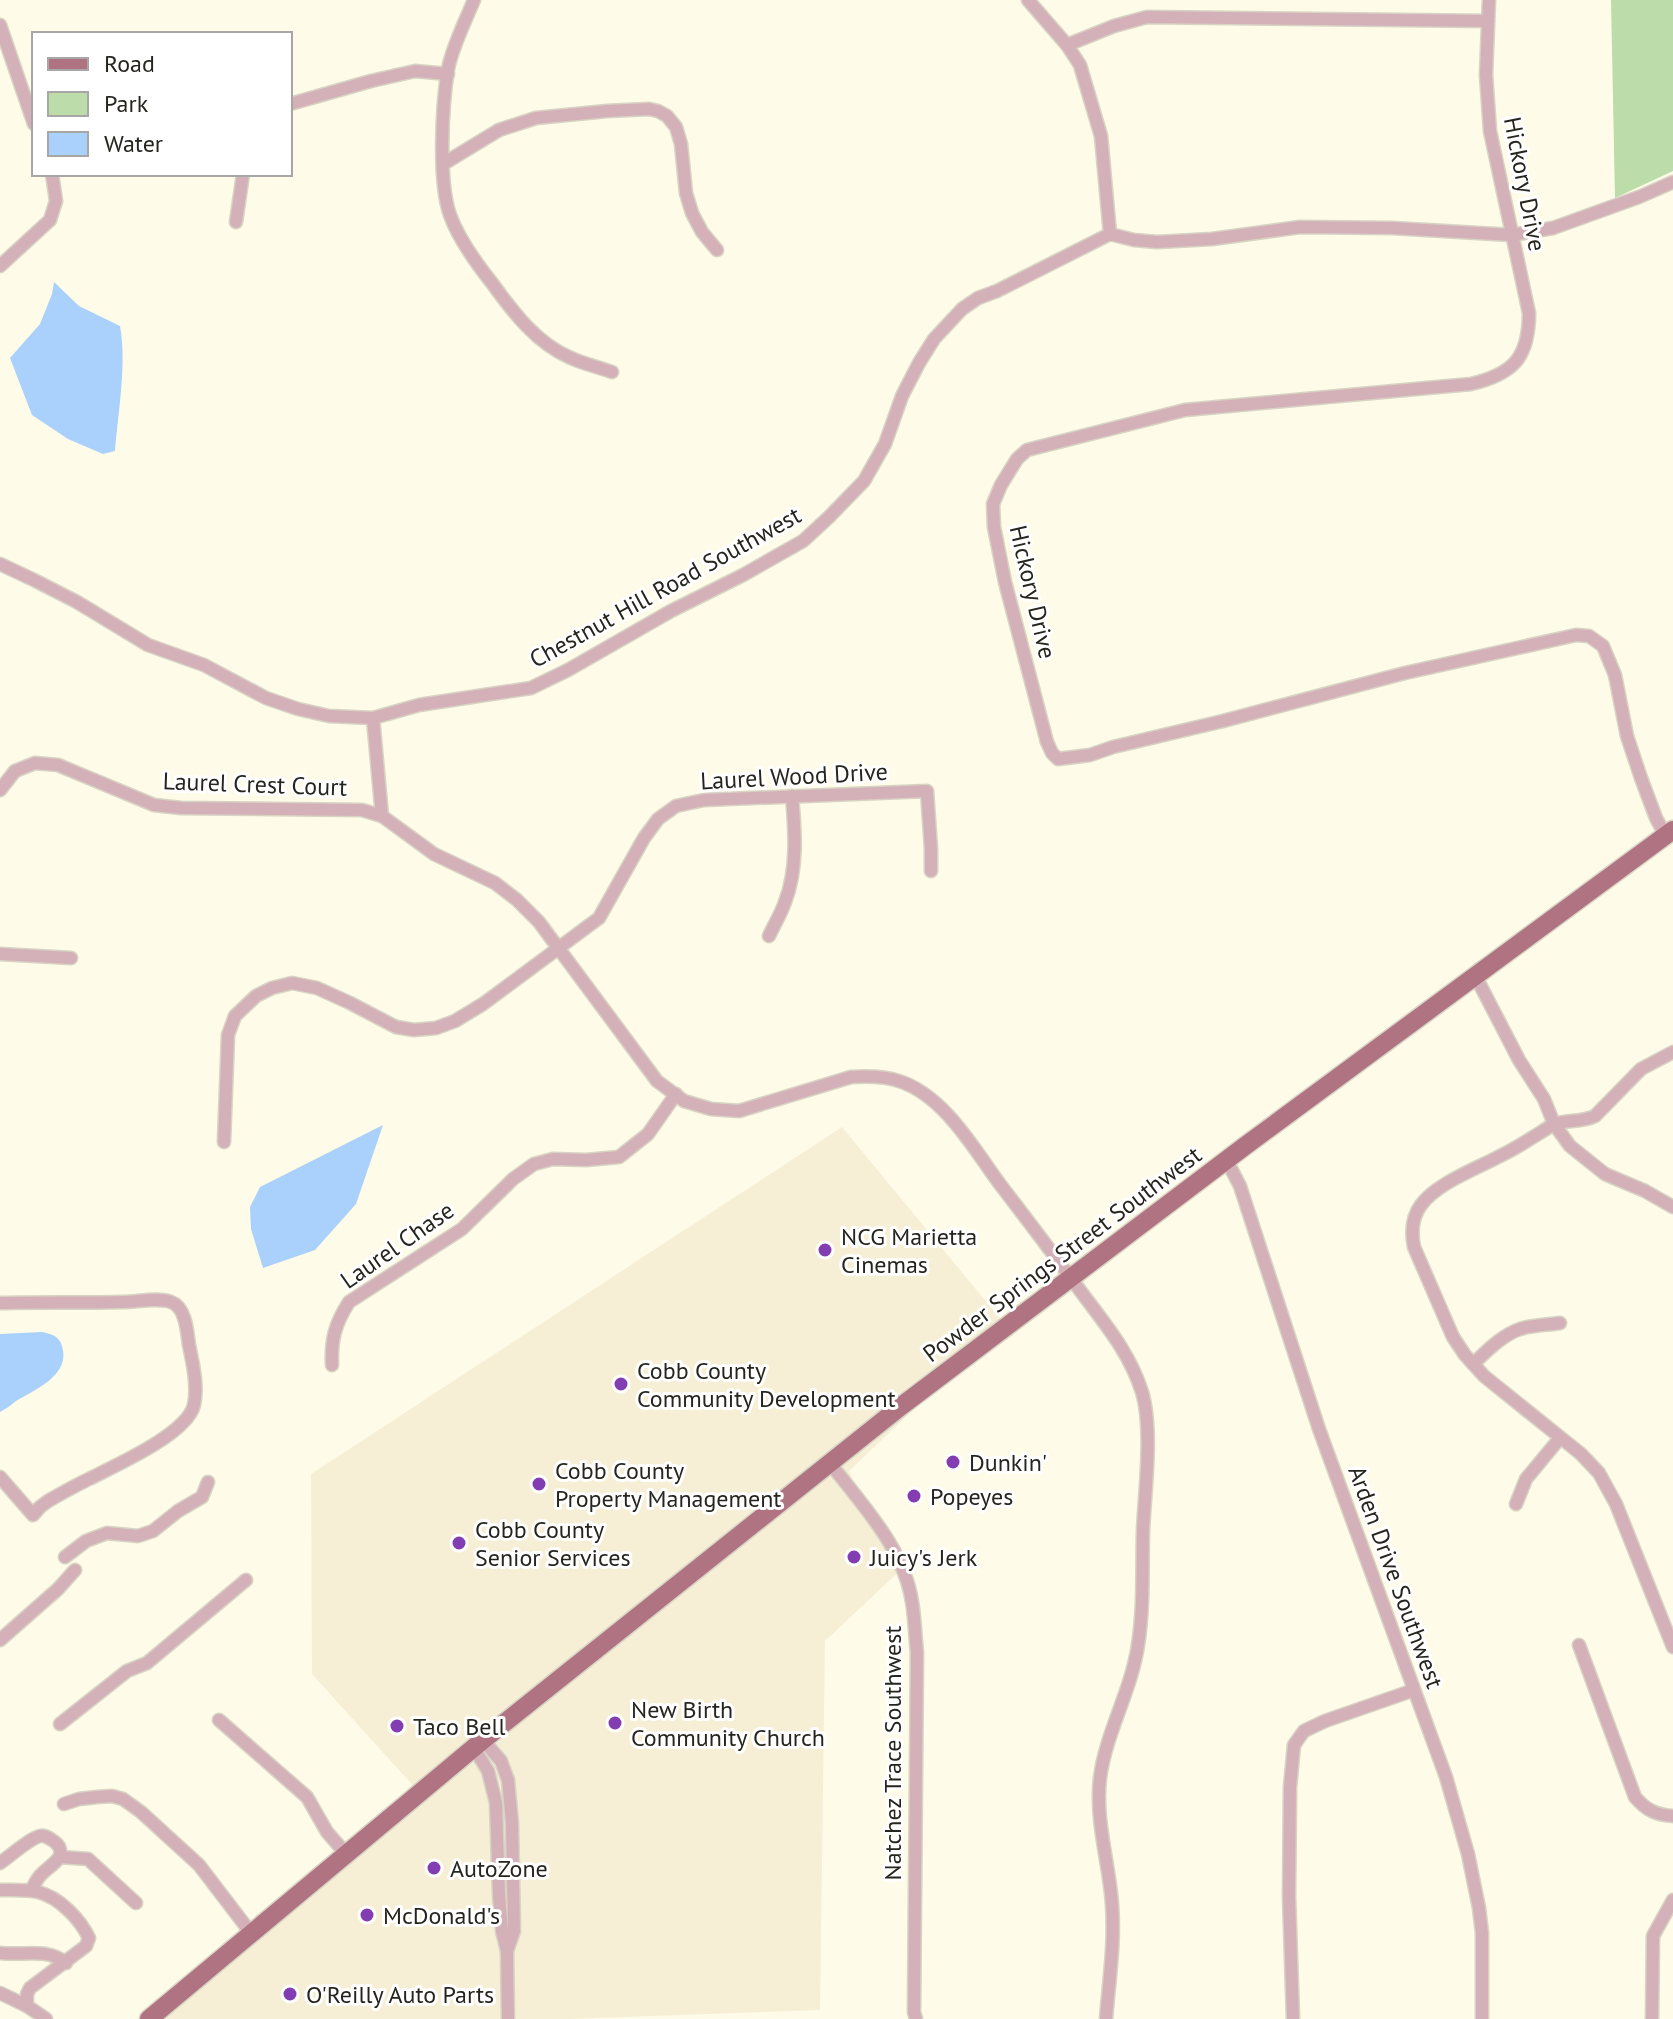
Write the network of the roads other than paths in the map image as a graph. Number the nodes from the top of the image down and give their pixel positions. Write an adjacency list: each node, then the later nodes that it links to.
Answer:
1 (474, 0): 7 (street)
2 (1028, 0): 6 (street)
3 (1489, 0): 4 (street, Hickory Drive)
4 (1488, 21): 6 (street); 16 (street, Hickory Drive)
5 (0, 25): 9 (street)
6 (1067, 45): 15 (street)
7 (448, 74): 8 (street); 10 (street)
8 (292, 103)
9 (32, 118)
10 (443, 164): 17 (street); 19 (street)
11 (52, 176): 18 (street)
12 (243, 176): 14 (street)
13 (1673, 182): 16 (street)
14 (236, 222)
15 (1110, 234): 16 (street); 21 (street, Chestnut Hill Road Southwest)
16 (1512, 235): 25 (street, Hickory Drive)
17 (717, 250)
18 (0, 266)
19 (612, 372)
20 (0, 564): 21 (street, Chestnut Hill Road Southwest)
21 (373, 718): 24 (street)
22 (0, 790): 24 (street, Laurel Crest Court)
23 (792, 796): 26 (street, Laurel Wood Drive); 27 (street); 28 (street, Laurel Wood Drive)
24 (382, 816): 28 (street)
25 (1669, 832): 31 (main road, Powder Springs Street Southwest)
26 (931, 871)
27 (769, 936)
28 (559, 949): 33 (street); 35 (street, Laurel Wood Drive)
29 (0, 954): 30 (street)
30 (71, 958)
31 (1475, 975): 34 (street); 36 (main road, Powder Springs Street Southwest)
32 (1673, 1052): 34 (street)
33 (676, 1094): 38 (street); 42 (street, Laurel Chase)
34 (1554, 1124): 37 (street); 41 (street)
35 (224, 1142)
36 (1226, 1159): 38 (main road, Powder Springs Street Southwest); 54 (street, Arden Drive Southwest)
37 (1673, 1207)
38 (1071, 1278): 44 (main road, Powder Springs Street Southwest); 76 (street)
39 (0, 1303): 45 (street)
40 (1560, 1323): 41 (street)
41 (1473, 1364): 43 (street)
42 (332, 1365)
43 (1560, 1438): 47 (street); 53 (street)
44 (830, 1463): 57 (main road, Powder Springs Street Southwest); 75 (street, Natchez Trace Southwest)
45 (0, 1477)
46 (208, 1482): 48 (street)
47 (1516, 1504)
48 (65, 1557)
49 (75, 1570): 51 (street)
50 (246, 1580): 56 (street)
51 (0, 1640)
52 (1579, 1645): 59 (street)
53 (1673, 1647)
54 (1414, 1690): 77 (street); 78 (street, Arden Drive Southwest)
55 (219, 1720): 60 (street)
56 (60, 1724)
57 (478, 1744): 60 (main road, Powder Springs Street Southwest); 74 (street)
58 (64, 1804): 67 (street)
59 (1673, 1816)
60 (347, 1855): 67 (main road, Powder Springs Street Southwest)
61 (60, 1857): 62 (street); 64 (street); 66 (street)
62 (0, 1863)
63 (0, 1890): 64 (street)
64 (32, 1890): 69 (street)
65 (1673, 1900): 79 (street)
66 (136, 1903)
67 (251, 1933): 73 (main road, Powder Springs Street Southwest)
68 (0, 1953): 69 (street)
69 (66, 1963): 71 (street)
70 (0, 1993): 71 (street)
71 (27, 2006): 72 (street)
72 (46, 2019)
73 (149, 2019)
74 (508, 2019)
75 (916, 2019)
76 (1106, 2019)
77 (1293, 2019)
78 (1482, 2019)
79 (1652, 2019)

